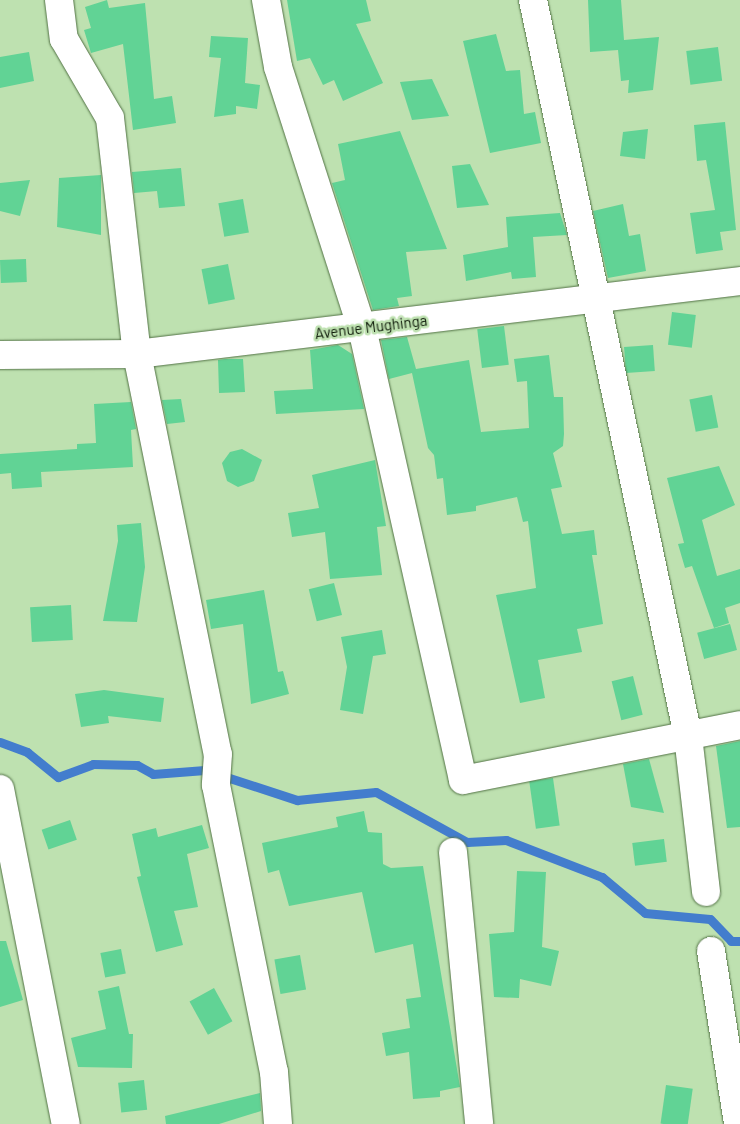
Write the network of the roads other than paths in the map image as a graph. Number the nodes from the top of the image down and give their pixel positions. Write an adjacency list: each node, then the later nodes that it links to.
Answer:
1 (59, 0): 7 (street)
2 (266, 0): 6 (street)
3 (533, 0): 5 (street)
4 (740, 281): 5 (street, Avenue Mughinga)
5 (593, 299): 6 (street, Avenue Mughinga); 10 (street)
6 (362, 328): 7 (street, Avenue Mughinga); 10 (street)
7 (137, 354): 8 (street, Avenue Mughinga); 16 (street)
8 (0, 355)
9 (740, 725): 10 (street)
10 (688, 736): 13 (street)
11 (0, 789): 15 (street)
12 (453, 852): 17 (street)
13 (706, 892)
14 (711, 951): 18 (street)
15 (66, 1124)
16 (278, 1124)
17 (479, 1124)
18 (738, 1124)

